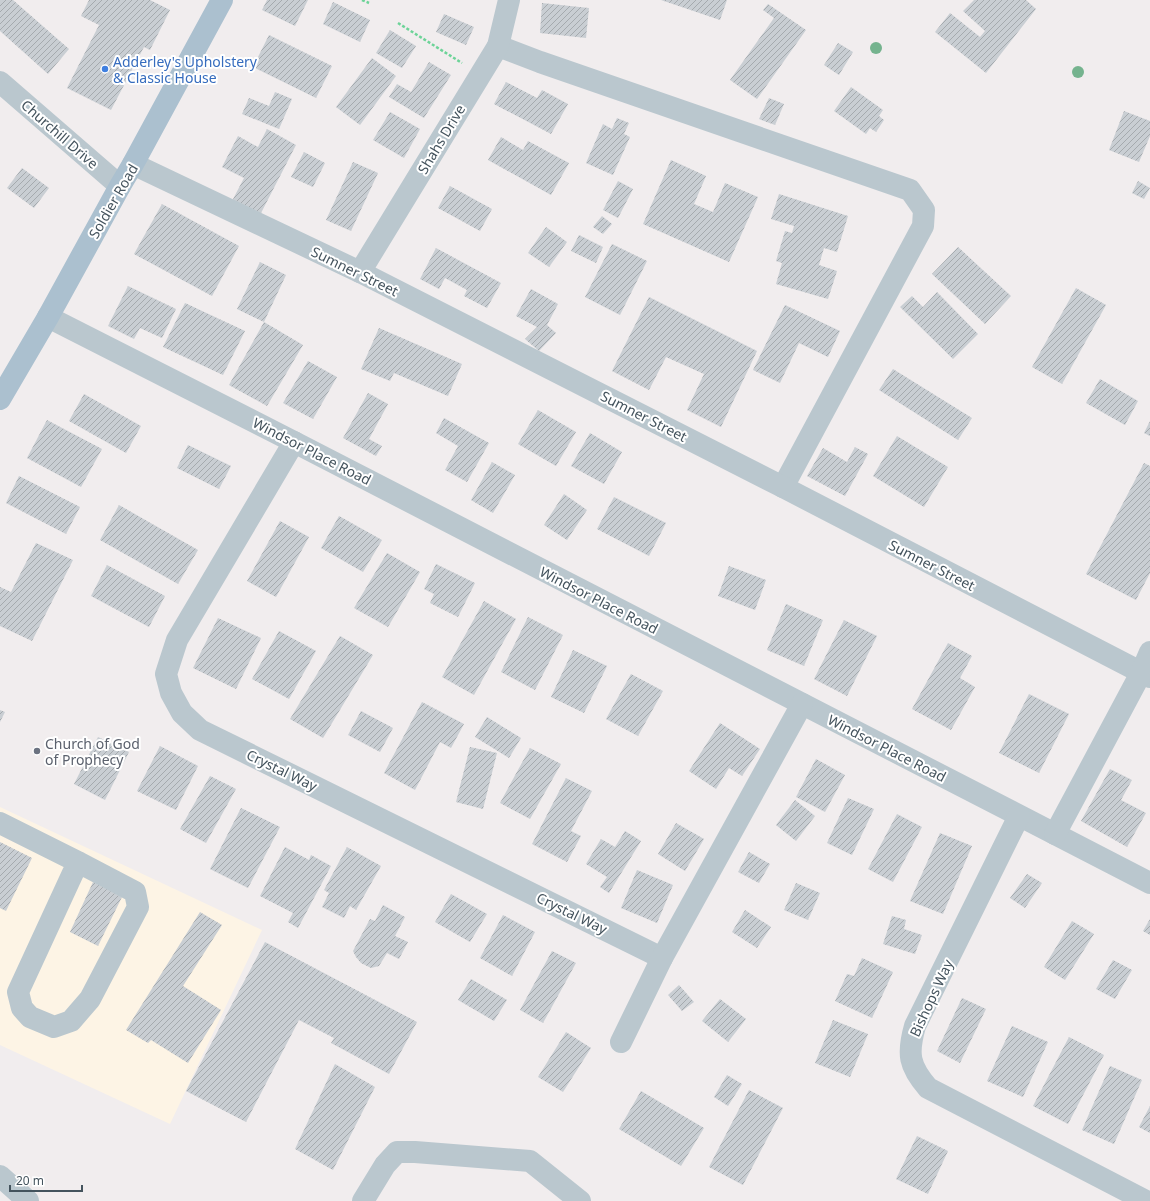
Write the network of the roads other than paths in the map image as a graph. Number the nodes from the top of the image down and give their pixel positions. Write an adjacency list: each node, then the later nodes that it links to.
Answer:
1 (222, 0): 5 (main road, Soldier Road)
2 (510, 0): 3 (street, Shahs Drive)
3 (498, 46): 7 (street, Shahs Drive); 11 (street)
4 (0, 82): 6 (street, Churchill Drive)
5 (133, 164): 6 (main road, Soldier Road); 7 (street, Sumner Street)
6 (120, 186): 8 (main road, Soldier Road)
7 (360, 272): 11 (street, Sumner Street)
8 (48, 317): 9 (main road, Soldier Road); 10 (street, Windsor Place Road)
9 (0, 399)
10 (294, 442): 14 (street, Windsor Place Road); 20 (street, Crystal Way)
11 (783, 487): 13 (street, Sumner Street)
12 (1150, 652): 13 (street)
13 (1146, 675): 17 (street)
14 (802, 704): 15 (street, Windsor Place Road); 20 (street)
15 (1019, 816): 17 (street, Windsor Place Road); 26 (street, Bishops Way)
16 (0, 823): 18 (street)
17 (1055, 834): 19 (street, Windsor Place Road)
18 (78, 862): 18 (street)
19 (1150, 884)
20 (662, 958): 21 (street)
21 (621, 1042)
22 (0, 1176): 23 (street)
23 (28, 1201)
24 (363, 1201): 25 (street)
25 (580, 1201)
26 (1146, 1201)

